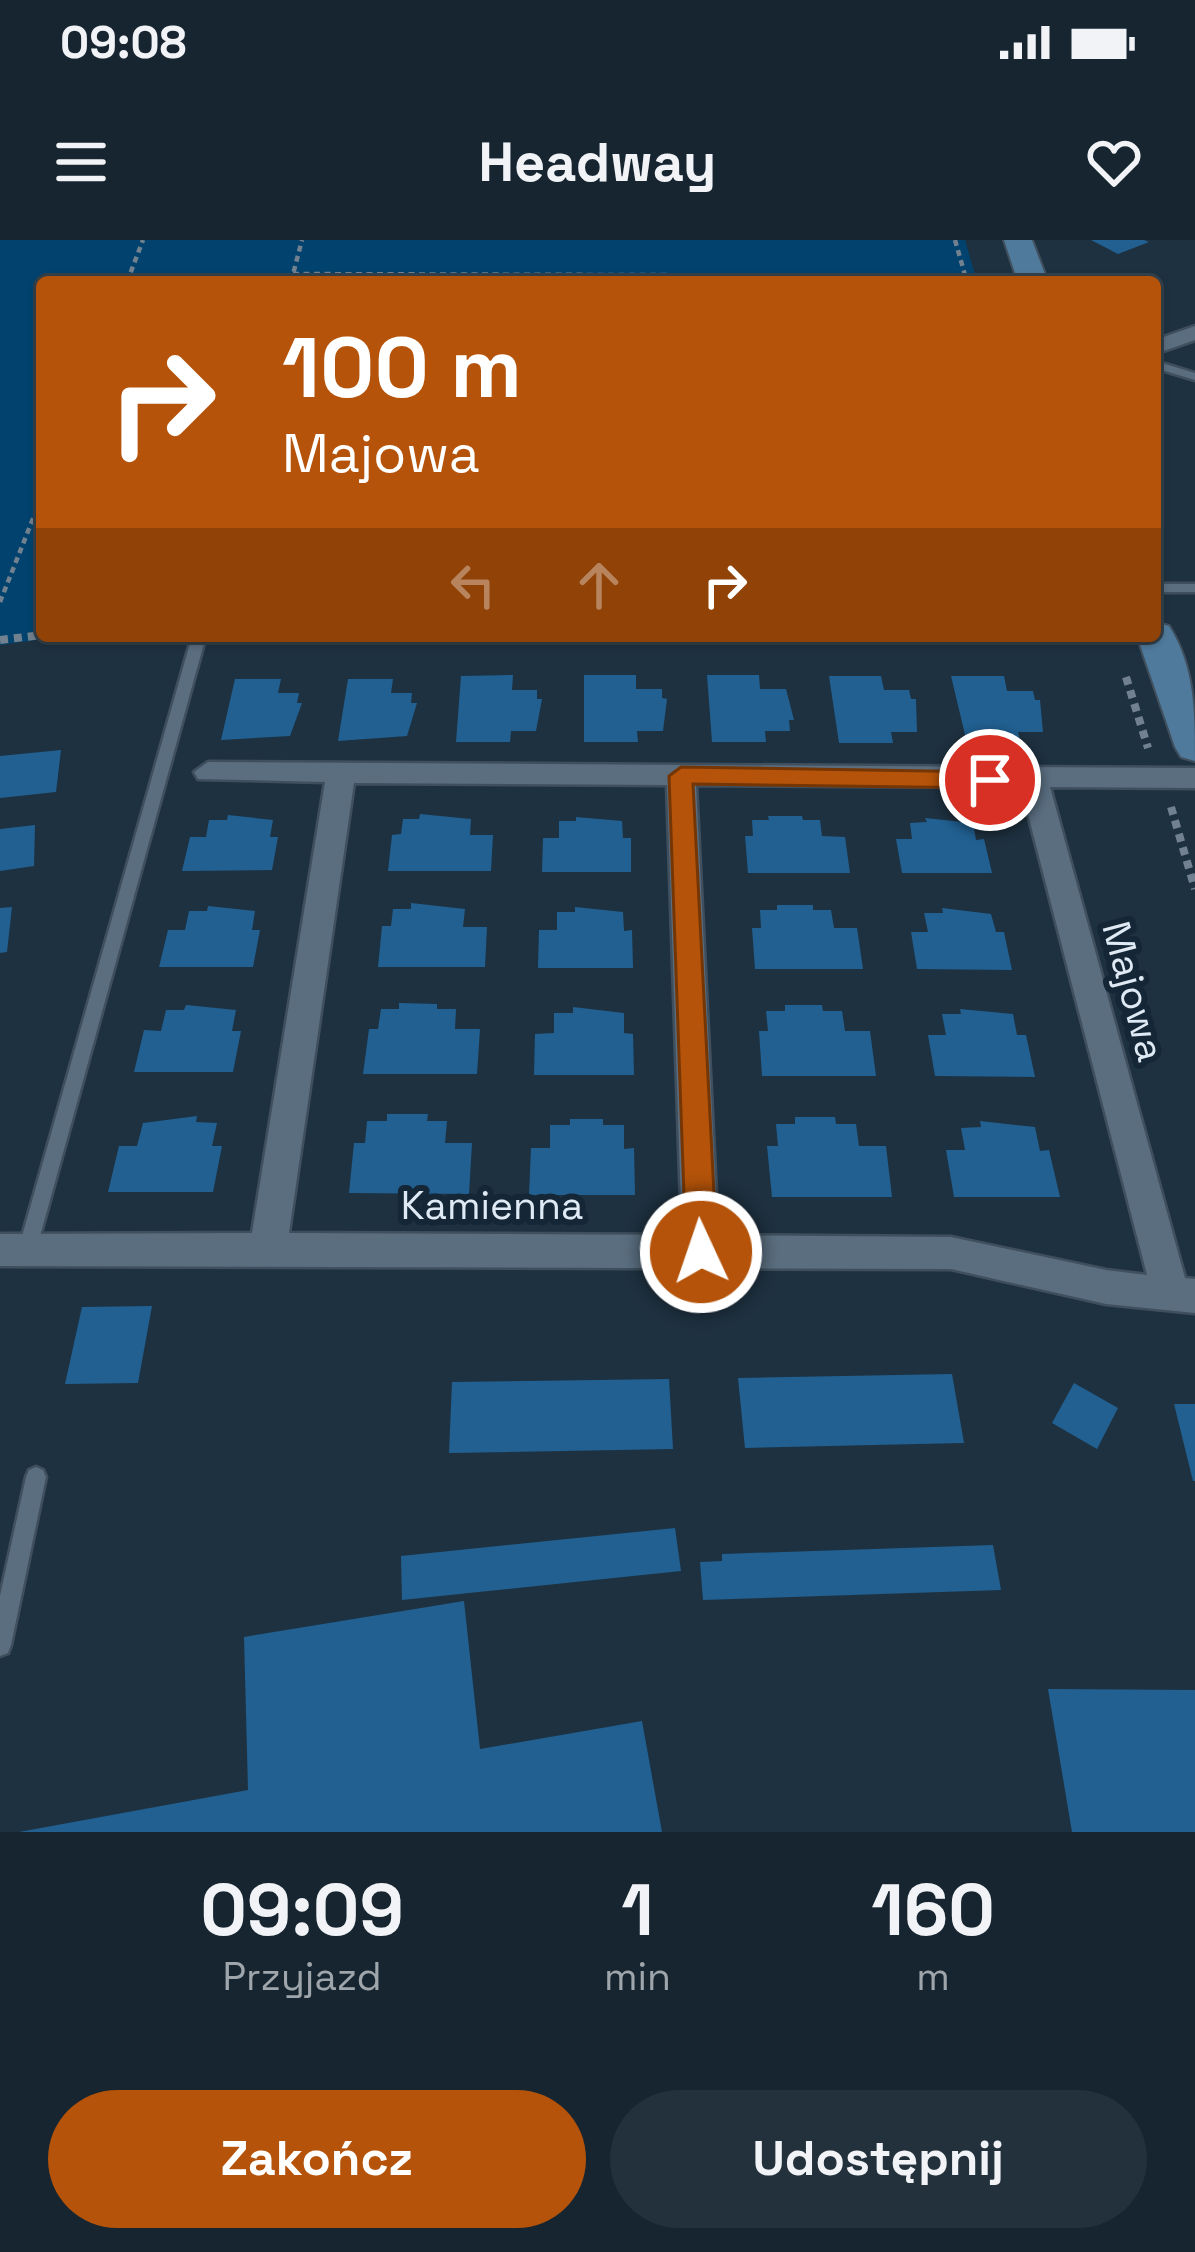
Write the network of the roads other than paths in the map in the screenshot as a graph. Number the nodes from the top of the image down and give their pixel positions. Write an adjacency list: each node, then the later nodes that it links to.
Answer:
1 (1018, 240): 2 (main road)
2 (1031, 276)
3 (1195, 332): 4 (street)
4 (1161, 346)
5 (1161, 366): 6 (lane)
6 (1195, 377)
7 (1161, 588): 8 (lane)
8 (1195, 588)
9 (197, 642): 17 (lane)
10 (1158, 642): 11 (main road)
11 (1195, 747)
12 (208, 772): 13 (street)
13 (340, 773): 14 (street); 18 (street)
14 (681, 776): 16 (street); 19 (street)
15 (1195, 778): 16 (street)
16 (1034, 781): 20 (street, Majowa)
17 (14, 1248): 18 (street, Kamienna)
18 (268, 1249): 19 (street, Kamienna)
19 (701, 1252): 20 (street, Kamienna)
20 (1182, 1295)
21 (36, 1477): 22 (lane)
22 (0, 1645)

